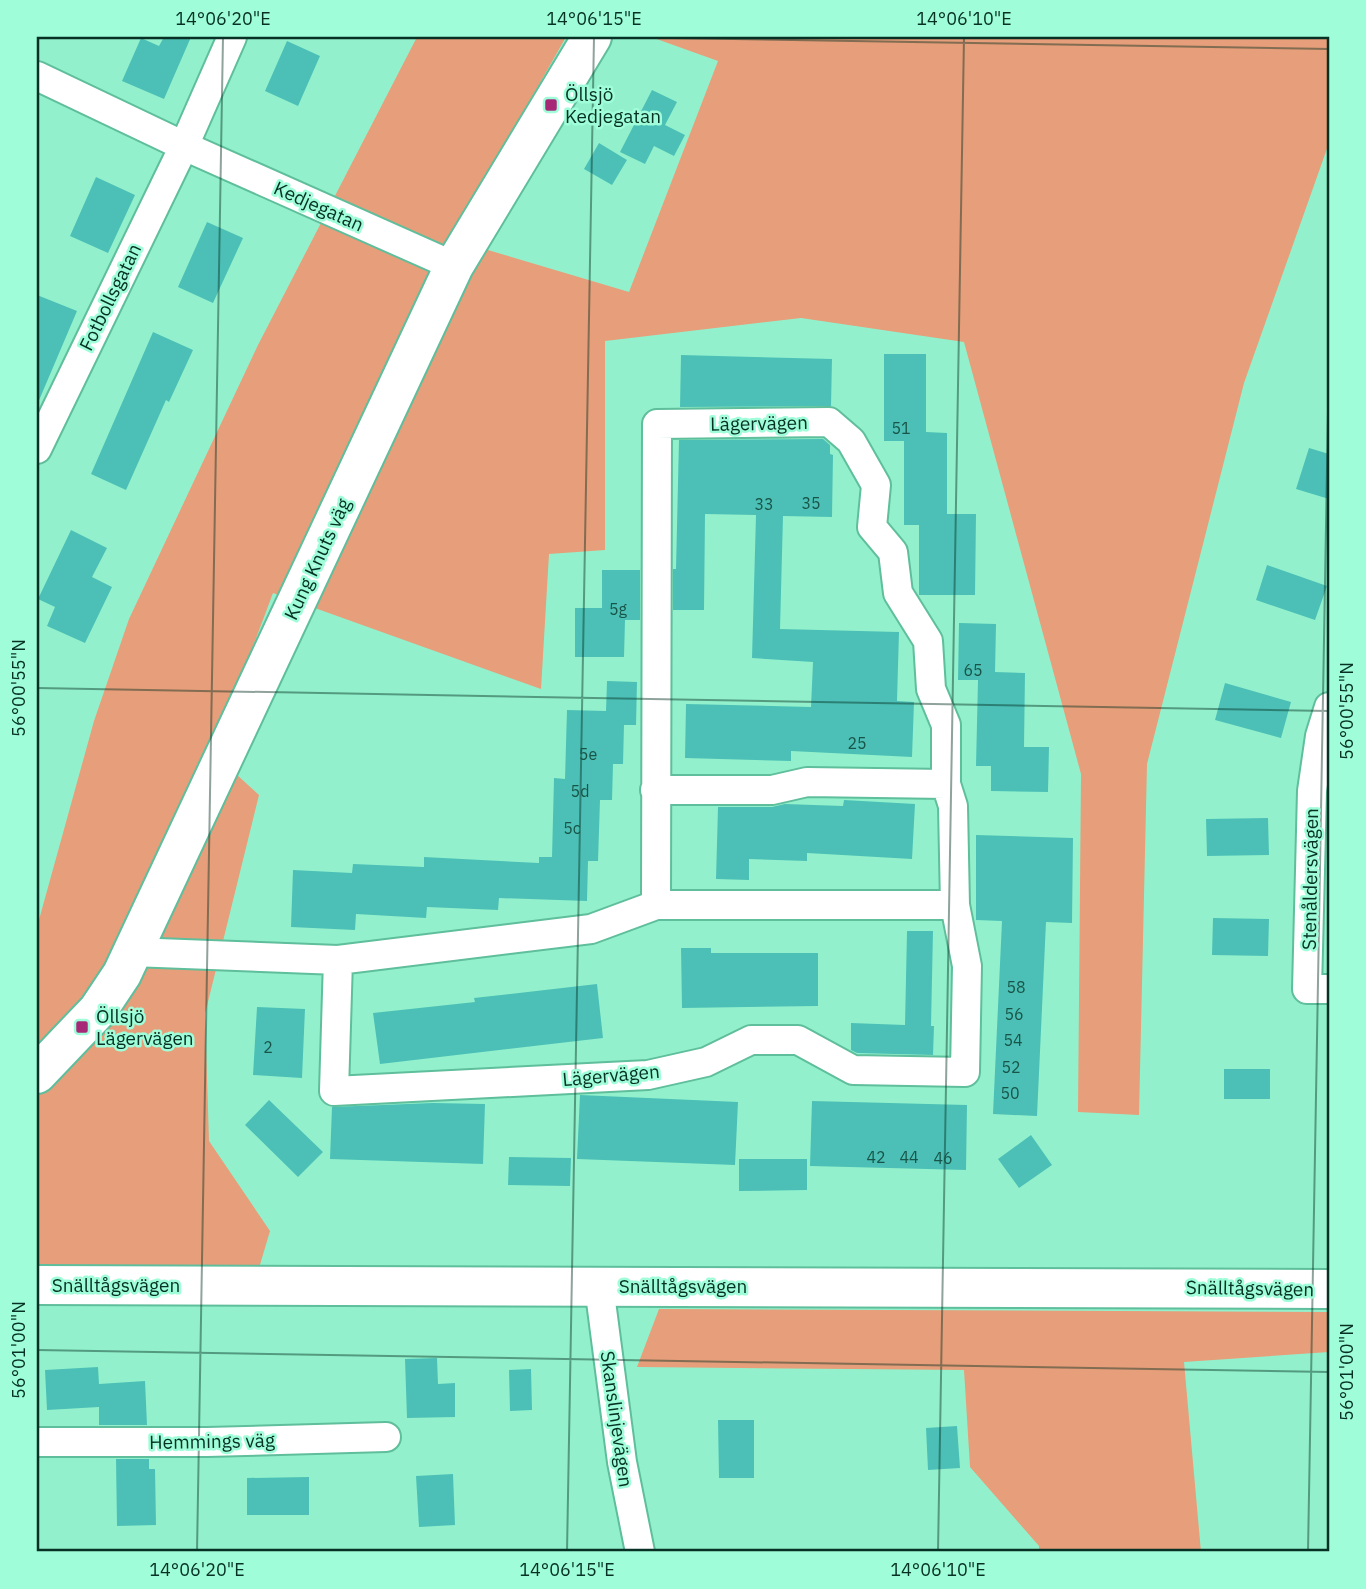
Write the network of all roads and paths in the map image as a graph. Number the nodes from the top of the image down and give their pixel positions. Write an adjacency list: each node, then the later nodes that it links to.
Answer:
1 (232, 37): 4 (street)
2 (592, 37): 5 (street, Kung Knuts väg)
3 (37, 76): 4 (street, Kedjegatan)
4 (184, 146): 5 (street, Kedjegatan); 6 (street, Fotbollsgatan)
5 (454, 266): 12 (street, Kung Knuts väg)
6 (37, 449)
7 (1329, 707): 14 (street, Stenåldersvägen)
8 (946, 784): 9 (street); 9 (street, Lägervägen); 11 (street, Lägervägen)
9 (656, 790): 10 (street, Lägervägen)
10 (656, 905): 11 (street); 13 (street)
11 (956, 905): 13 (street, Lägervägen)
12 (132, 952): 13 (street); 15 (street, Kung Knuts väg)
13 (338, 960)
14 (1329, 989)
15 (37, 1074)
16 (37, 1284): 17 (street, Snälltågsvägen)
17 (599, 1286): 18 (street, Snälltågsvägen); 21 (street, Skanslinjevägen)
18 (1329, 1289)
19 (386, 1437): 20 (street, Hemmings väg)
20 (37, 1442)
21 (640, 1552)

